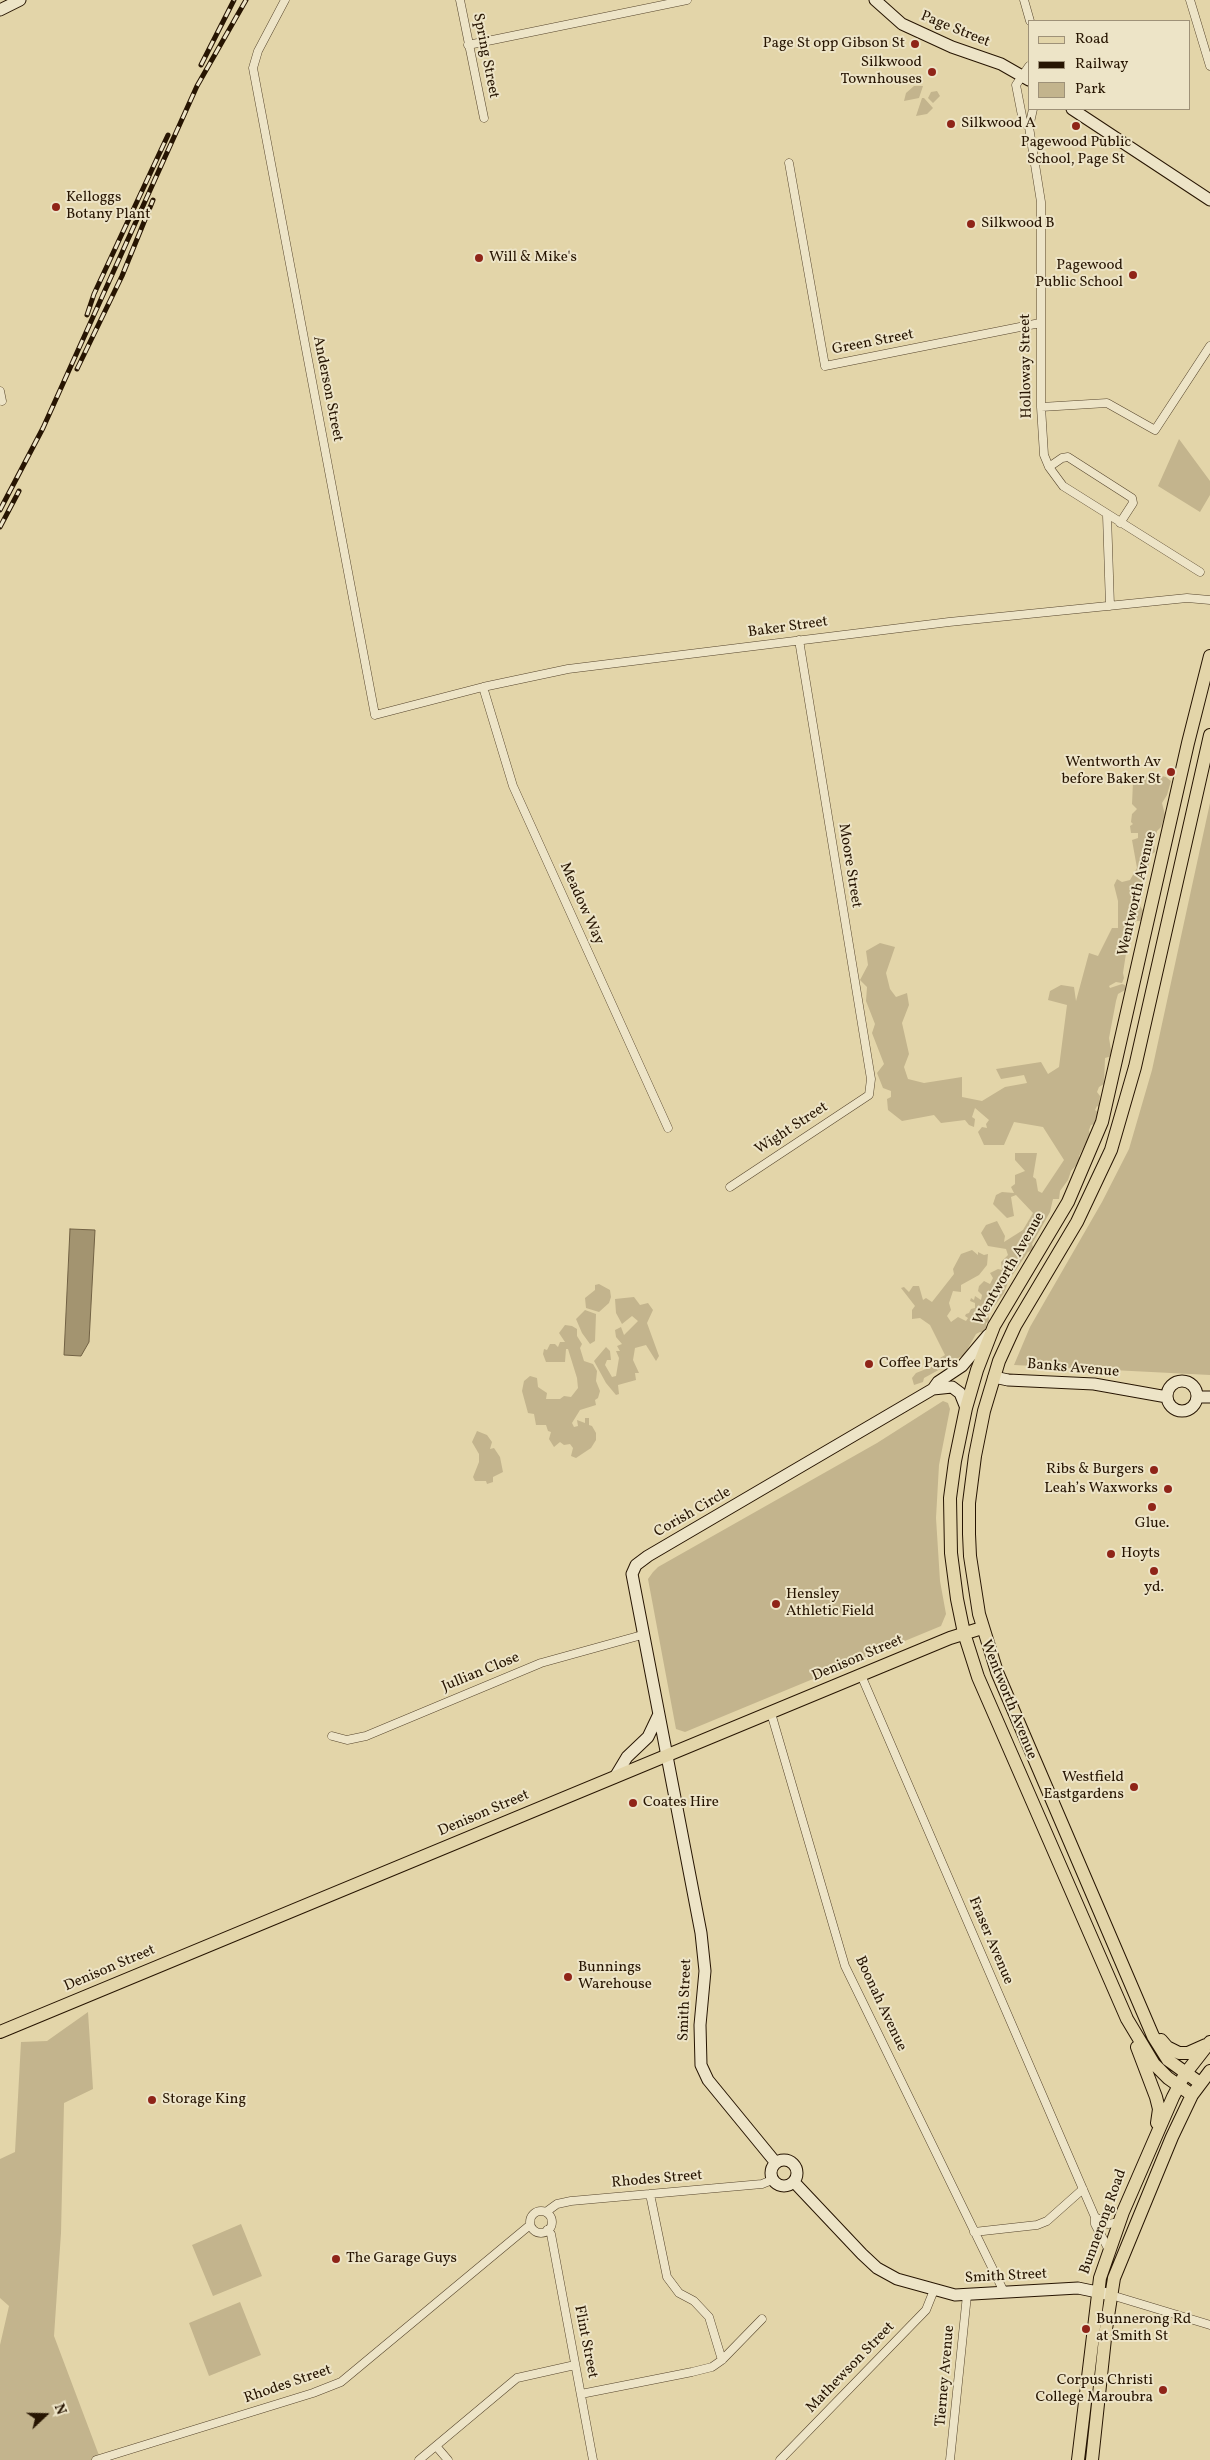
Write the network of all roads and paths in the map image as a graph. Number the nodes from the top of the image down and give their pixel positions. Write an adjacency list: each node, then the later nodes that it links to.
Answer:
1 (20, 0): 8 (street)
2 (285, 0): 33 (street, Anderson Street)
3 (460, 0): 10 (street, Spring Street)
4 (687, 0): 10 (street)
5 (875, 0): 12 (street, Page Street)
6 (1024, 0): 9 (street)
7 (1190, 0): 11 (street)
8 (0, 10)
9 (1030, 20)
10 (468, 45): 15 (street, Spring Street)
11 (1210, 66)
12 (1025, 78): 16 (street, Holloway Street)
13 (1033, 110): 16 (street, Holloway Street)
14 (1074, 110): 18 (street)
15 (484, 118)
16 (1029, 127): 19 (street, Holloway Street)
17 (789, 163): 19 (street, Green Street)
18 (1210, 200)
19 (1040, 323): 23 (street, Holloway Street)
20 (1210, 346): 23 (street)
21 (0, 391): 22 (street)
22 (2, 401)
23 (1041, 407): 24 (street, Holloway Street)
24 (1049, 468): 25 (street, Holloway Street); 26 (street)
25 (1107, 516): 26 (street, Holloway Street); 29 (street)
26 (1120, 523): 27 (street, Holloway Street)
27 (1200, 572)
28 (1210, 600): 29 (street, Baker Street)
29 (1110, 606): 30 (street, Baker Street)
30 (799, 640): 32 (street, Baker Street); 35 (street, Moore Street)
31 (1210, 656): 38 (main road, Wentworth Avenue)
32 (483, 687): 33 (street, Baker Street); 36 (street, Meadow Way)
33 (375, 715)
34 (1210, 735): 40 (main road, Wentworth Avenue)
35 (869, 1095): 37 (street, Wight Street)
36 (668, 1128)
37 (730, 1187)
38 (994, 1326): 39 (main road, Wentworth Avenue); 41 (street, Corish Circle)
39 (977, 1370): 40 (main road, Banks Avenue); 45 (main road, Wentworth Avenue)
40 (994, 1377): 42 (street, Banks Avenue); 46 (main road, Wentworth Avenue)
41 (933, 1389): 45 (street); 48 (street, Corish Circle)
42 (1167, 1397): 43 (street); 43 (street)
43 (1197, 1397): 44 (street)
44 (1210, 1397)
45 (966, 1408): 47 (main road, Wentworth Avenue)
46 (982, 1628): 47 (main road, Denison Street); 55 (main road, Wentworth Avenue)
47 (964, 1634): 49 (main road, Denison Street); 56 (main road, Wentworth Avenue)
48 (642, 1636): 51 (street, Corish Circle); 52 (street, Jullian Close)
49 (861, 1675): 50 (main road, Denison Street); 68 (street, Fraser Avenue)
50 (771, 1713): 53 (main road, Denison Street); 75 (street, Boonah Avenue)
51 (658, 1716): 53 (street, Corish Circle); 54 (street)
52 (332, 1736)
53 (666, 1756): 54 (main road, Denison Street); 65 (street, Smith Street)
54 (615, 1777): 57 (main road, Denison Street)
55 (1141, 2011): 58 (main road); 60 (main road, Wentworth Avenue)
56 (1127, 2019): 62 (main road, Wentworth Avenue); 64 (main road)
57 (0, 2032)
58 (1209, 2043): 60 (main road, Bunnerong Road)
59 (1210, 2071): 61 (main road, Bunnerong Road)
60 (1186, 2074): 61 (main road, Wentworth Avenue); 62 (main road, Bunnerong Road)
61 (1200, 2083): 63 (main road, Bunnerong Road)
62 (1178, 2086): 63 (main road, Wentworth Avenue); 64 (main road, Bunnerong Road)
63 (1192, 2095): 81 (main road, Bunnerong Road)
64 (1156, 2133): 72 (main road, Bunnerong Road)
65 (776, 2162): 66 (street); 67 (street)
66 (772, 2180): 67 (street); 69 (street, Rhodes Street)
67 (794, 2182): 77 (street, Smith Street)
68 (1083, 2189): 71 (street, Fraser Avenue); 75 (street)
69 (650, 2194): 70 (street, Rhodes Street); 84 (street)
70 (546, 2212): 73 (street); 74 (street)
71 (1095, 2217): 72 (street); 76 (street, Fraser Avenue)
72 (1120, 2222): 76 (main road, Bunnerong Road)
73 (530, 2224): 74 (street); 88 (street, Rhodes Street)
74 (548, 2230): 85 (street, Flint Street)
75 (974, 2232): 79 (street, Boonah Avenue)
76 (1109, 2250): 78 (main road, Bunnerong Road)
77 (934, 2290): 80 (street, Smith Street); 93 (street, Mathewson Street)
78 (1097, 2291): 79 (street, Smith Street); 81 (street, Smith Street); 95 (main road, Bunnerong Road)
79 (1004, 2292): 80 (street, Smith Street)
80 (967, 2295): 94 (street, Tierney Avenue)
81 (1111, 2295): 83 (street); 96 (main road, Bunnerong Road)
82 (762, 2319): 84 (street)
83 (1210, 2325)
84 (722, 2360): 86 (street)
85 (576, 2365): 86 (street, Flint Street); 87 (street)
86 (581, 2394): 92 (street, Flint Street)
87 (436, 2446): 90 (street); 91 (street)
88 (118, 2457): 89 (street, Rhodes Street)
89 (96, 2460)
90 (419, 2460)
91 (448, 2460)
92 (593, 2460)
93 (780, 2460)
94 (950, 2460)
95 (1078, 2460)
96 (1092, 2460)

